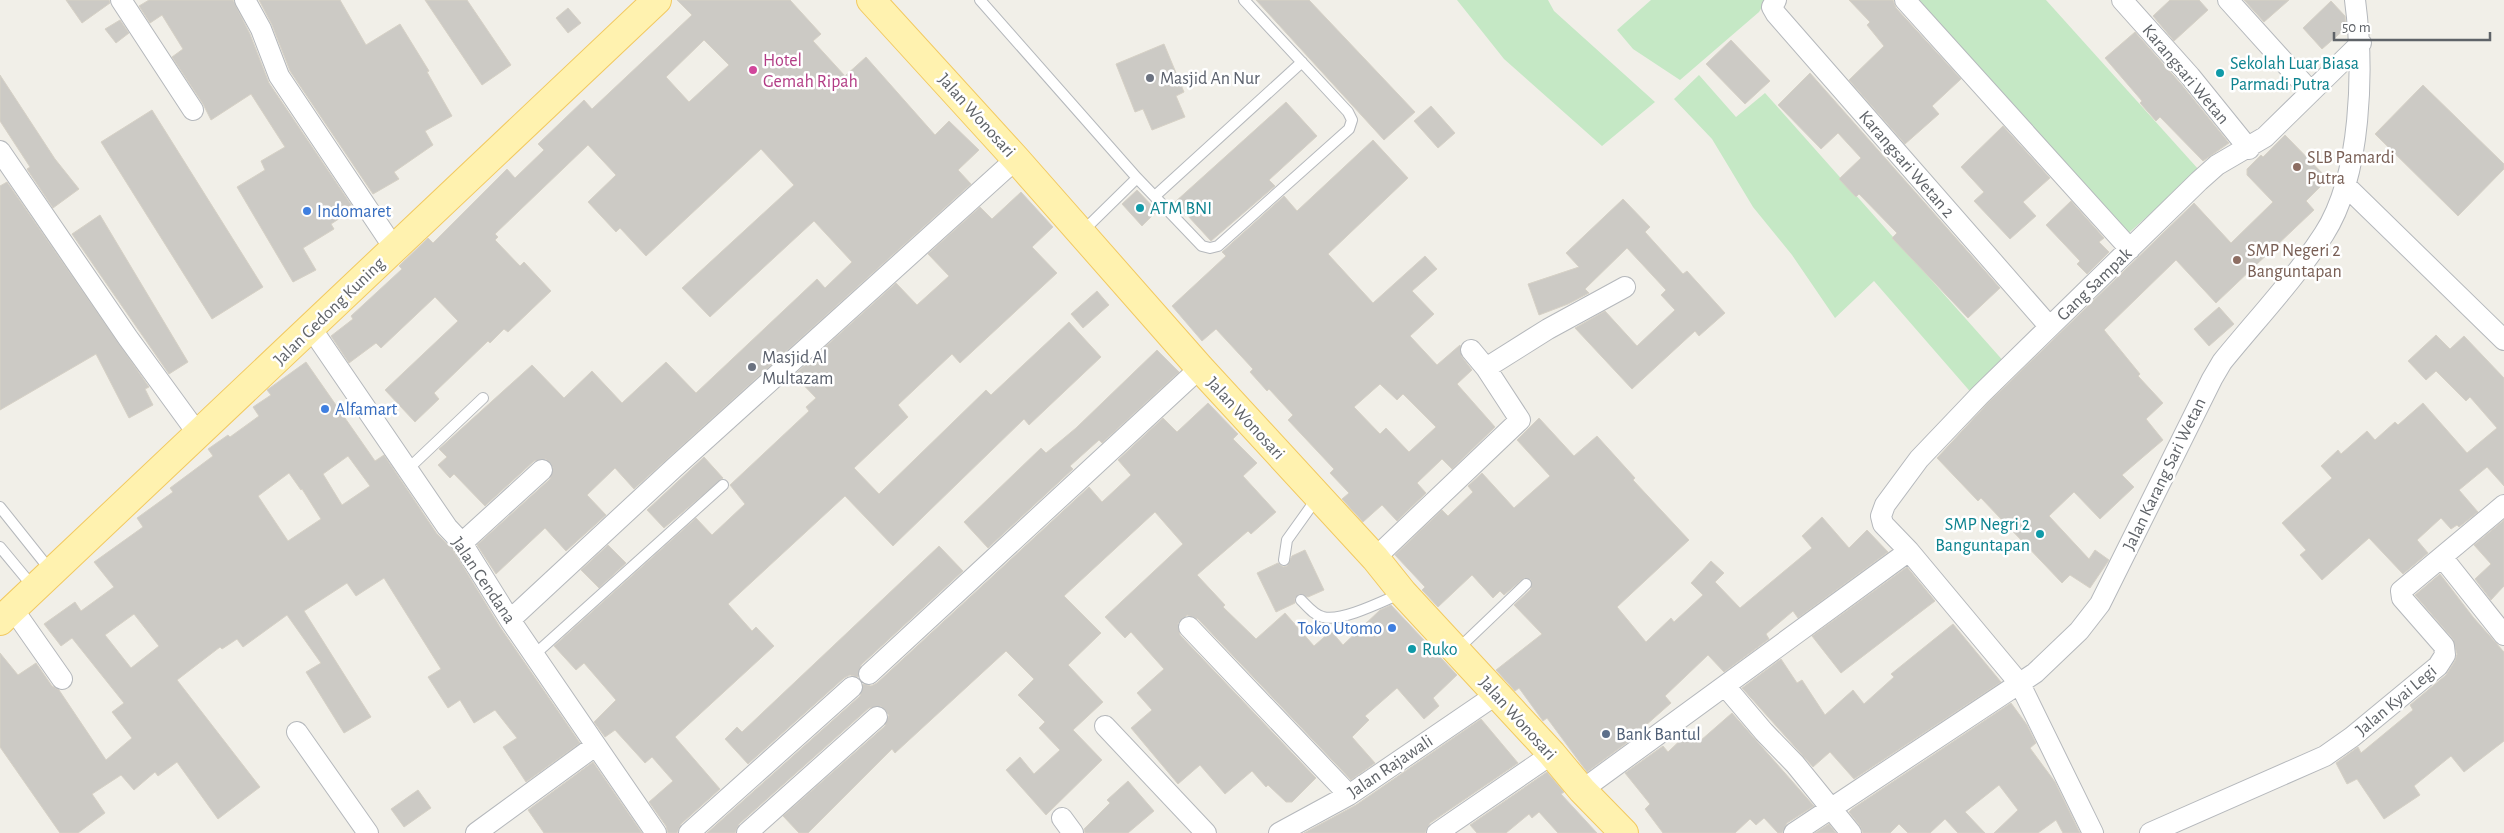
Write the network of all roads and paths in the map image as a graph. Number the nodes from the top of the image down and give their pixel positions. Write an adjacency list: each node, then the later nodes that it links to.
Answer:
1 (121, 0): 15 (street)
2 (246, 0): 23 (street)
3 (657, 0): 23 (main road, Jalan Gedong Kuning)
4 (871, 0): 18 (main road, Jalan Wonosari)
5 (980, 0): 19 (lane)
6 (1244, 0): 13 (lane)
7 (1776, 0): 26 (street, Karangsari Wetan 2)
8 (1904, 0): 24 (street)
9 (2122, 0): 16 (street, Karangsari Wetan)
10 (2228, 0): 14 (street)
11 (2356, 0): 12 (street, Jalan Karang Sari Wetan)
12 (2361, 42): 14 (street, Gang Sampak); 20 (street, Jalan Karang Sari Wetan)
13 (1302, 62): 21 (lane); 21 (lane)
14 (2310, 92): 16 (street, Gang Sampak)
15 (193, 110)
16 (2249, 149): 24 (street, Gang Sampak)
17 (0, 151): 33 (street)
18 (1016, 159): 22 (main road, Jalan Wonosari); 51 (street)
19 (1137, 178): 21 (lane); 22 (lane)
20 (2346, 186): 28 (street); 58 (street, Jalan Karang Sari Wetan)
21 (1155, 196)
22 (1080, 233): 30 (main road, Jalan Wonosari)
23 (394, 248): 27 (main road, Jalan Gedong Kuning)
24 (2130, 249): 26 (street, Gang Sampak)
25 (1625, 286): 31 (street)
26 (2049, 326): 42 (street, Gang Sampak)
27 (311, 328): 33 (main road, Jalan Gedong Kuning); 34 (street, Jalan Cendana)
28 (2504, 340)
29 (1471, 350): 31 (street)
30 (1200, 368): 37 (main road, Jalan Wonosari); 56 (street)
31 (1486, 368): 44 (street)
32 (483, 398): 34 (lane)
33 (198, 434): 46 (main road, Jalan Gedong Kuning)
34 (408, 469): 40 (street, Jalan Cendana)
35 (542, 470): 40 (street)
36 (722, 485): 55 (lane)
37 (1318, 496): 44 (main road, Jalan Wonosari); 45 (lane)
38 (2504, 506): 43 (street, Jalan Kyai Legi)
39 (0, 507): 46 (lane)
40 (462, 543): 51 (street, Jalan Cendana)
41 (0, 547): 46 (lane)
42 (1909, 550): 58 (street); 59 (street)
43 (2442, 557): 53 (street); 83 (street, Jalan Kyai Legi)
44 (1375, 558): 48 (main road, Jalan Wonosari)
45 (1284, 560)
46 (43, 580): 50 (main road, Jalan Gedong Kuning)
47 (1526, 584): 54 (lane)
48 (1403, 593): 49 (lane); 54 (main road, Jalan Wonosari)
49 (1302, 600)
50 (6, 615): 57 (street)
51 (510, 620): 55 (street, Jalan Cendana)
52 (1189, 627): 68 (street)
53 (2504, 635)
54 (1457, 650): 61 (main road, Jalan Wonosari)
55 (534, 655): 65 (street, Jalan Cendana)
56 (869, 674)
57 (62, 679)
58 (2020, 684): 69 (street, Jalan Karang Sari Wetan); 82 (street)
59 (1725, 686): 67 (street); 69 (street)
60 (852, 687): 74 (street)
61 (1497, 694): 66 (main road, Jalan Wonosari); 68 (street, Jalan Rajawali)
62 (877, 717): 75 (street)
63 (1105, 726): 76 (street)
64 (297, 732): 71 (street)
65 (595, 746): 72 (street); 73 (street, Jalan Cendana)
66 (1552, 754): 67 (main road, Jalan Wonosari); 78 (street)
67 (1582, 790): 79 (main road, Jalan Wonosari)
68 (1349, 795): 70 (street, Jalan Rajawali)
69 (1830, 808): 80 (street, Jalan Karang Sari Wetan); 81 (street)
70 (1305, 827): 77 (street, Jalan Rajawali)
71 (368, 833)
72 (476, 833)
73 (656, 833)
74 (689, 833)
75 (747, 833)
76 (1206, 833)
77 (1279, 833)
78 (1437, 833)
79 (1624, 833)
80 (1794, 833)
81 (1851, 833)
82 (2093, 833)
83 (2150, 833)

